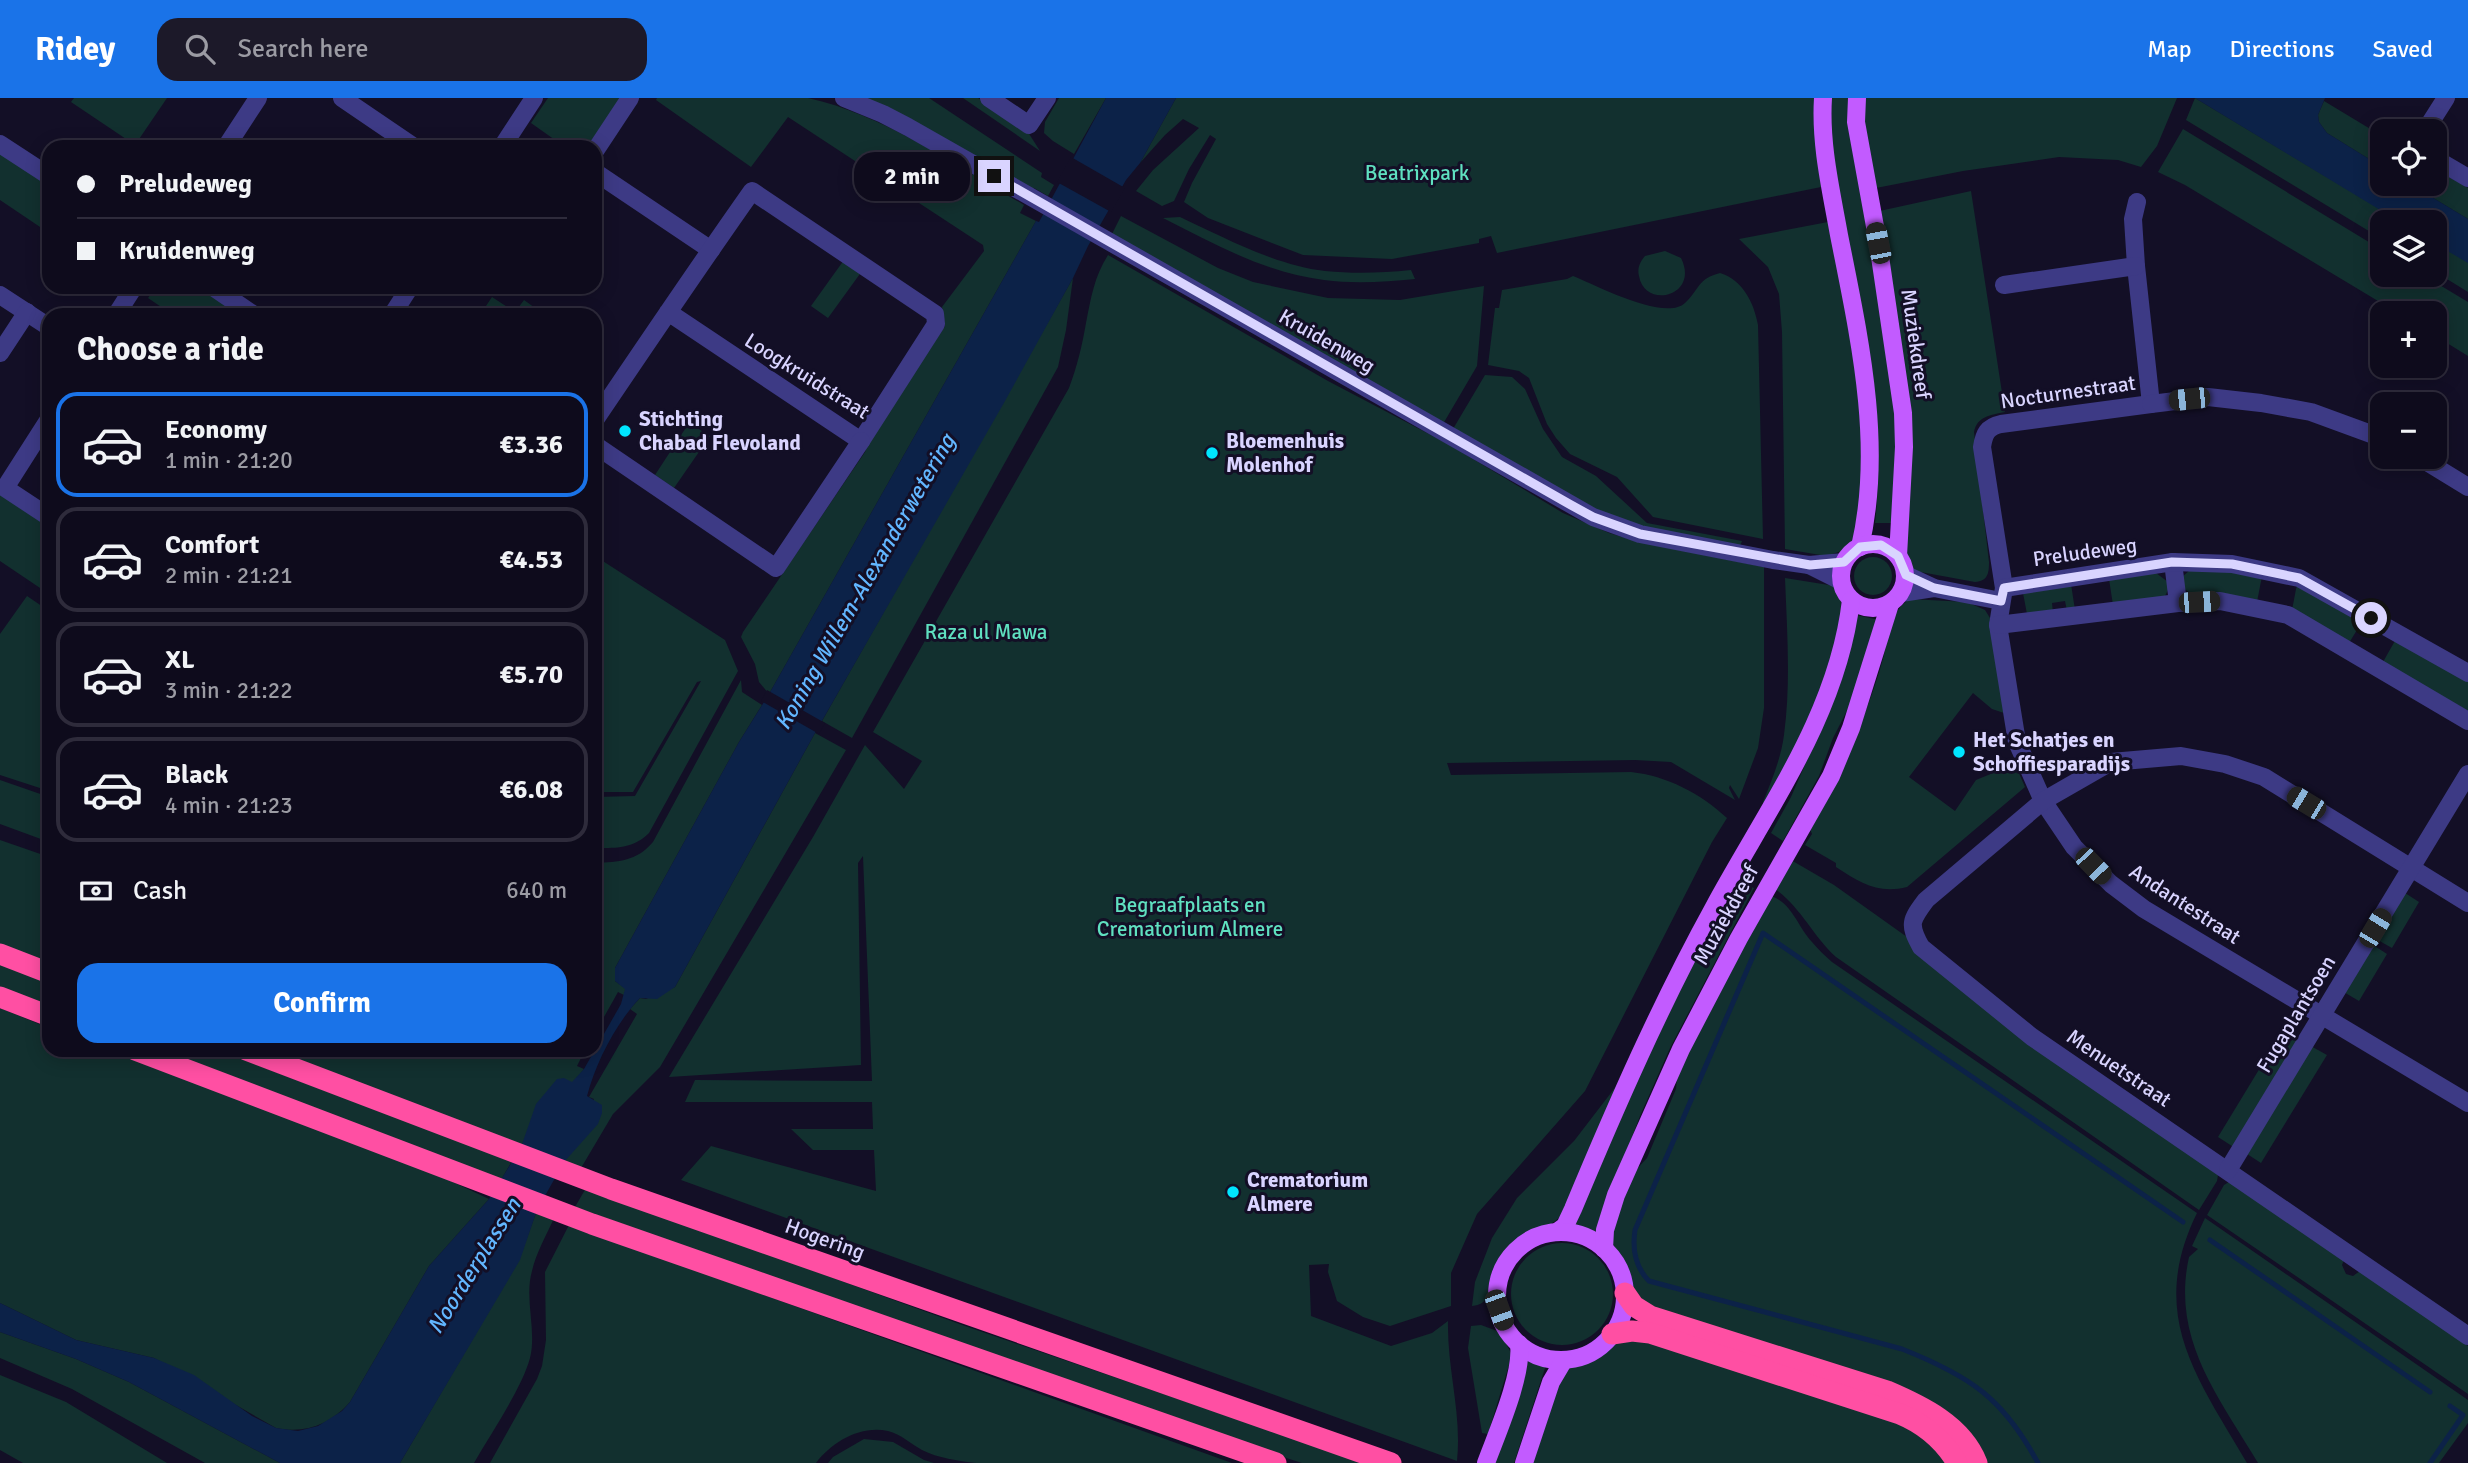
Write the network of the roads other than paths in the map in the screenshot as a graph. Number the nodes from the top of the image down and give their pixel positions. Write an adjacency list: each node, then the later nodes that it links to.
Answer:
1 (258, 98): 12 (street)
2 (342, 98): 13 (street)
3 (534, 98): 14 (street)
4 (631, 98): 15 (street)
5 (844, 98): 45 (street, Kruidenweg)
6 (989, 98): 7 (street)
7 (1047, 98)
8 (1823, 98): 41 (main road)
9 (1857, 98): 42 (main road, Muziekdreef)
10 (2446, 98): 11 (street)
11 (2433, 119)
12 (231, 140)
13 (404, 140)
14 (507, 140)
15 (602, 141)
16 (0, 144): 18 (street)
17 (2447, 166): 20 (street)
18 (42, 171)
19 (602, 177): 22 (street)
20 (2468, 178)
21 (2137, 202): 23 (street, Nocturnestraat)
22 (711, 250): 29 (street); 36 (street, Loogkruidstraat)
23 (2136, 266): 24 (street); 32 (street, Nocturnestraat)
24 (2004, 285)
25 (223, 294): 27 (street)
26 (0, 295): 28 (street)
27 (244, 308)
28 (27, 312): 30 (street); 31 (street)
29 (668, 312): 33 (street); 36 (street, Loogkruidstraat)
30 (42, 322)
31 (0, 353)
32 (2151, 404): 35 (street); 49 (street, Nocturnestraat)
33 (602, 410)
34 (42, 430): 40 (street)
35 (2370, 434)
36 (860, 441): 37 (street)
37 (602, 450)
38 (2439, 469): 39 (street)
39 (2468, 487)
40 (42, 512)
41 (1860, 547): 42 (main road); 43 (main road)
42 (1898, 556): 46 (main road)
43 (1844, 562): 45 (street, Kruidenweg); 47 (main road)
44 (2172, 562): 49 (street, Preludeweg); 52 (street); 54 (street, Preludeweg)
45 (1810, 565): 47 (street, Kruidenweg)
46 (1906, 575): 48 (street, Preludeweg); 50 (main road)
47 (1841, 580): 51 (main road)
48 (1934, 588): 49 (street, Preludeweg); 50 (street, Preludeweg)
49 (2002, 595): 53 (street, Andantestraat)
50 (1895, 599): 51 (main road); 70 (main road, Muziekdreef)
51 (1852, 600): 69 (main road, Muziekdreef)
52 (2178, 603): 53 (street); 55 (street)
53 (1998, 625): 57 (street, Andantestraat)
54 (2468, 673)
55 (2468, 721)
56 (2468, 774): 58 (street, Fugaplantsoen)
57 (2043, 801): 58 (street, Menuetstraat); 64 (street, Andantestraat); 68 (street, Menuetstraat)
58 (2412, 866): 59 (street, Menuetstraat); 64 (street, Fugaplantsoen)
59 (2468, 903)
60 (0, 954): 61 (highway)
61 (42, 970)
62 (0, 997): 63 (highway)
63 (42, 1013)
64 (2321, 1016): 67 (street, Andantestraat); 68 (street, Fugaplantsoen)
65 (153, 1057): 76 (highway)
66 (264, 1057): 77 (highway, Hogering)
67 (2468, 1103)
68 (2228, 1170): 73 (street, Menuetstraat)
69 (1557, 1232): 70 (main road); 74 (main road)
70 (1604, 1249): 71 (main road)
71 (1625, 1293): 72 (main road); 81 (highway)
72 (1612, 1334): 75 (main road); 80 (highway)
73 (2468, 1336)
74 (1519, 1344): 75 (main road); 78 (main road)
75 (1564, 1360): 79 (main road)
76 (1276, 1463)
77 (1391, 1463)
78 (1486, 1463)
79 (1524, 1463)
80 (1957, 1463)
81 (1977, 1463)

